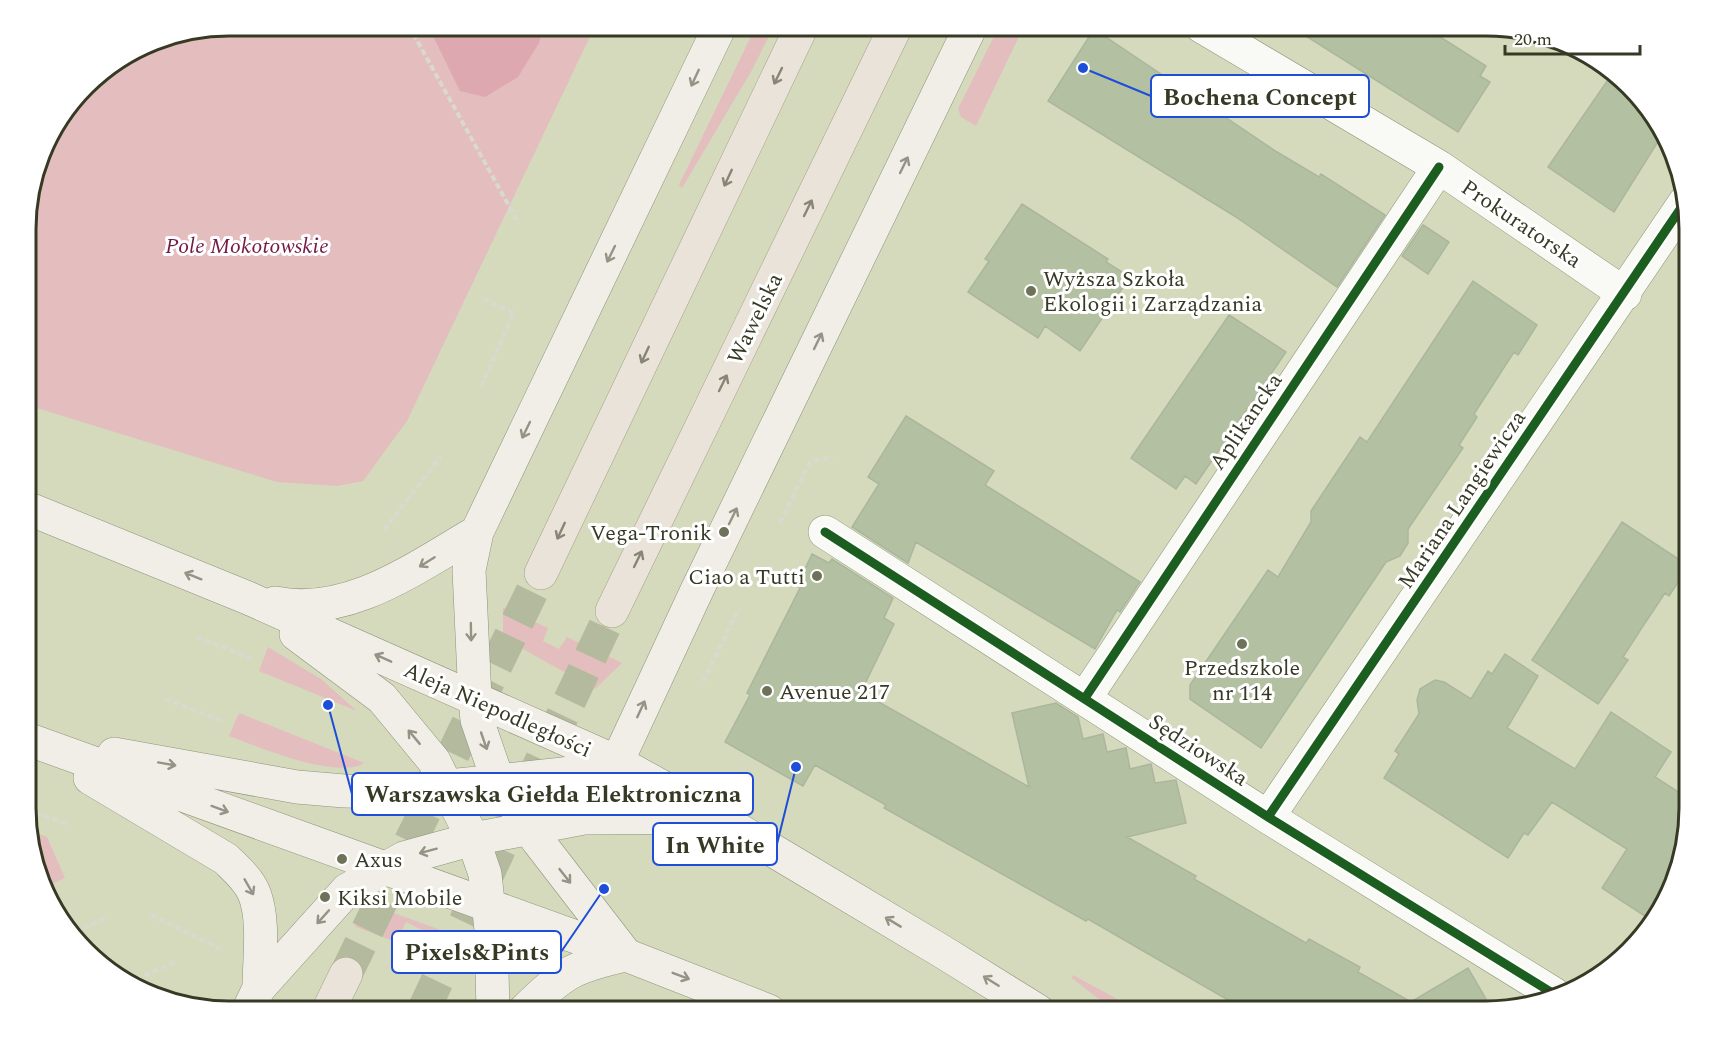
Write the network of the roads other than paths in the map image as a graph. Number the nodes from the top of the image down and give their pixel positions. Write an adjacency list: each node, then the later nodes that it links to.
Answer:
1 (715, 36): 10 (main road, one-way to 10)
2 (797, 36): 12 (main road, one-way to 12)
3 (891, 36): 14 (main road, Wawelska, one-way to 3)
4 (966, 36): 20 (main road, one-way to 4)
5 (1219, 36): 6 (street, Prokuratorska)
6 (1439, 167): 8 (street, Prokuratorska); 15 (street, Aplikancka)
7 (1678, 212): 8 (street, Mariana Langiewicza)
8 (1625, 294): 24 (street, Mariana Langiewicza)
9 (36, 512): 13 (main road, Aleja Niepodległości, one-way to 9)
10 (477, 532): 13 (main road, one-way to 13); 16 (main road, one-way to 16)
11 (825, 532): 15 (street, Sędziowska)
12 (541, 573)
13 (248, 598): 16 (main road, Aleja Niepodległości, one-way to 13); 22 (main road, one-way to 13)
14 (612, 611)
15 (1085, 698): 24 (street, Sędziowska)
16 (475, 699): 20 (main road, Aleja Niepodległości); 21 (main road, one-way to 21)
17 (36, 741): 22 (main road, one-way to 22)
18 (36, 742): 27 (main road, one-way to 27)
19 (36, 744): 32 (main road, one-way to 32)
20 (617, 762): 21 (main road); 23 (main road, Aleja Niepodległości)
21 (498, 781): 22 (main road); 25 (main road)
22 (447, 785): 26 (main road)
23 (717, 817): 25 (main road); 37 (main road, Aleja Niepodległości, one-way to 23)
24 (1268, 817): 31 (street, Sędziowska)
25 (529, 829): 26 (main road); 29 (main road, one-way to 29)
26 (473, 839): 27 (main road, one-way to 27); 28 (main road)
27 (385, 868): 28 (main road); 32 (main road, one-way to 32)
28 (488, 905): 29 (main road); 34 (main road)
29 (626, 955): 35 (main road); 36 (main road, one-way to 36)
30 (346, 974): 33 (main road)
31 (1549, 991)
32 (254, 1000)
33 (333, 1001)
34 (493, 1001)
35 (535, 1001)
36 (744, 1001)
37 (1022, 1001)

